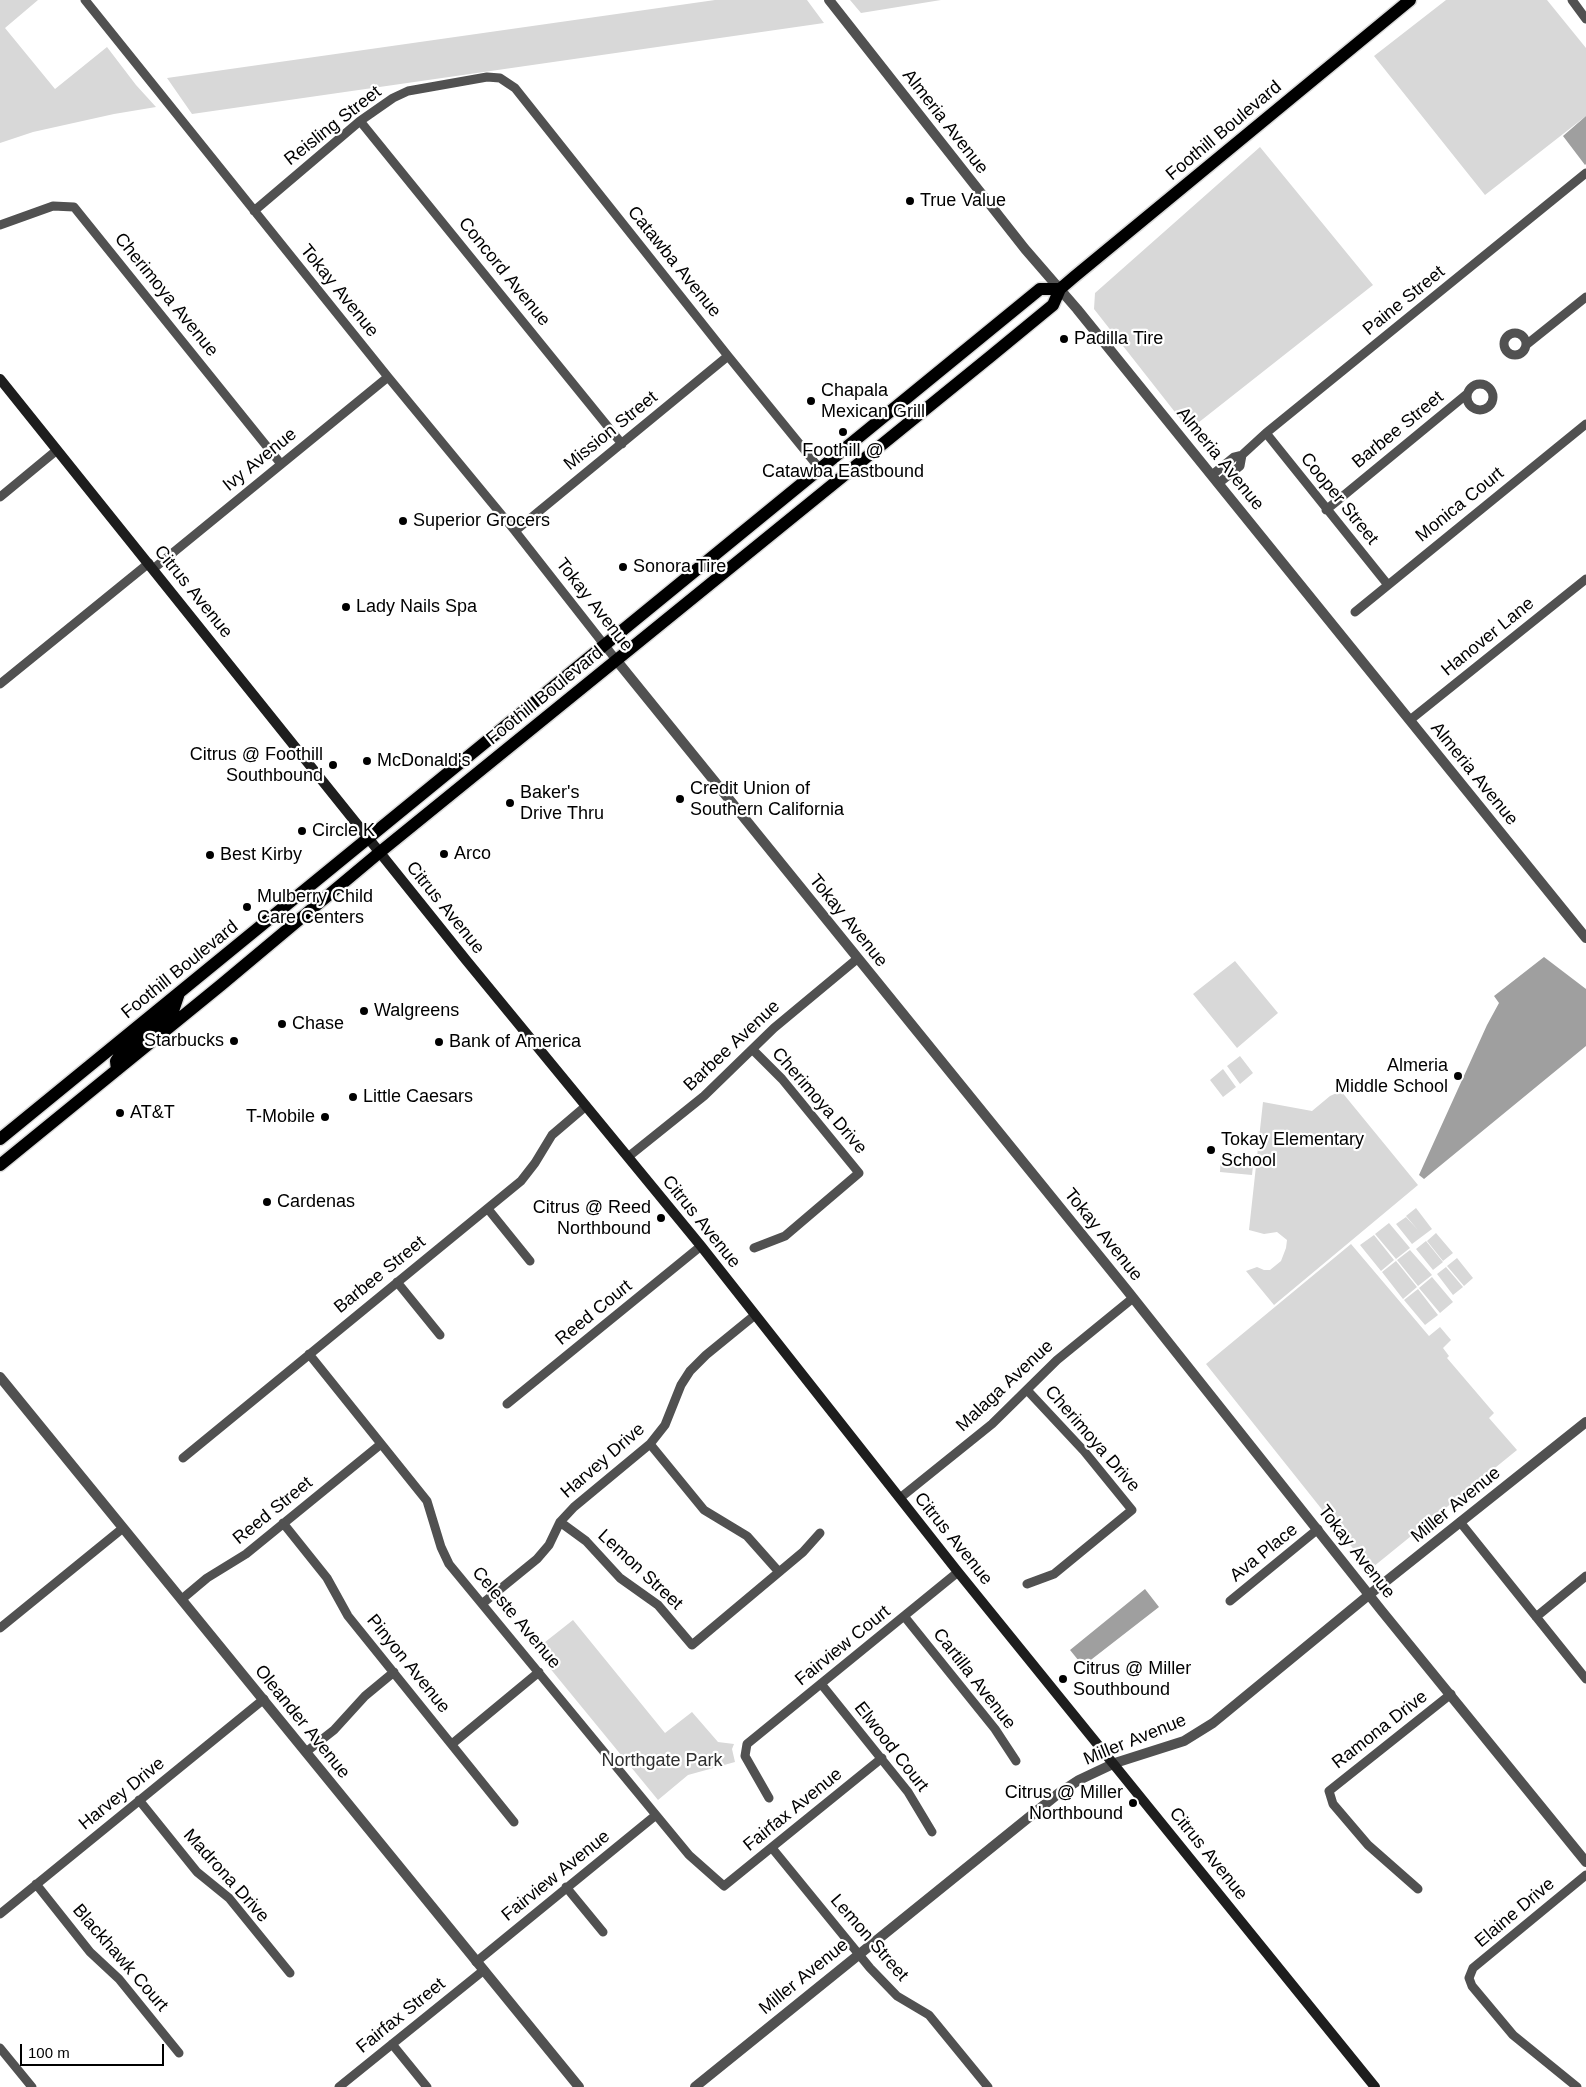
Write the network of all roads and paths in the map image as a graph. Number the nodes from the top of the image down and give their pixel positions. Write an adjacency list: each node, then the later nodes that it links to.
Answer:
1 (84, 0): 9 (street, Tokay Avenue)
2 (829, 0): 11 (street, Almeria Avenue)
3 (1410, 0): 11 (main road, Foothill Boulevard)
4 (1572, 0): 5 (street)
5 (1586, 19)
6 (500, 78): 7 (street, Reisling Street); 14 (street, Catawba Avenue)
7 (360, 121): 9 (street, Reisling Street); 20 (street, Concord Avenue)
8 (1586, 173): 19 (street, Paine Street)
9 (254, 211): 15 (street, Tokay Avenue)
10 (0, 225): 23 (street, Cherimoya Avenue)
11 (1060, 289): 24 (main road, Foothill Boulevard); 25 (street, Almeria Avenue); 35 (main road, Foothill Boulevard)
12 (1586, 297): 13 (street)
13 (1526, 345)
14 (728, 356): 20 (street, Mission Street); 24 (street, Catawba Avenue)
15 (388, 377): 23 (street, Ivy Avenue); 29 (street, Tokay Avenue)
16 (0, 379): 21 (main road, Citrus Avenue)
17 (1468, 394): 28 (street, Barbee Street)
18 (1586, 424): 32 (street, Monica Court)
19 (1266, 433): 22 (street, Paine Street); 28 (street, Cooper Street)
20 (622, 444): 29 (street, Mission Street)
21 (58, 450): 27 (street); 30 (main road, Citrus Avenue)
22 (1242, 455): 25 (street, Paine Street); 26 (street, Paine Street)
23 (281, 464): 30 (street, Ivy Avenue)
24 (820, 468): 34 (main road, Foothill Boulevard)
25 (1212, 474): 26 (street, Almeria Avenue)
26 (1219, 483): 37 (street, Almeria Avenue)
27 (0, 497)
28 (1326, 510): 32 (street, Cooper Street)
29 (515, 531): 34 (street, Tokay Avenue)
30 (151, 566): 36 (street, Ivy Avenue); 38 (main road, Citrus Avenue)
31 (1586, 578): 37 (street, Hanover Lane)
32 (1388, 585): 33 (street, Monica Court)
33 (1355, 612)
34 (605, 646): 35 (street, Tokay Avenue); 38 (main road, Foothill Boulevard)
35 (617, 661): 39 (main road, Foothill Boulevard); 41 (street, Tokay Avenue)
36 (0, 684)
37 (1410, 720): 40 (street, Almeria Avenue)
38 (369, 838): 39 (main road, Citrus Avenue); 42 (main road, Foothill Boulevard)
39 (380, 852): 44 (main road, Foothill Boulevard); 45 (main road, Citrus Avenue)
40 (1586, 938)
41 (858, 959): 43 (street, Barbee Avenue); 54 (street, Tokay Avenue)
42 (179, 994): 44 (main road); 46 (main road, Foothill Boulevard)
43 (753, 1050): 47 (street, Barbee Avenue); 51 (street, Cherimoya Drive)
44 (117, 1070): 48 (main road, Foothill Boulevard)
45 (586, 1106): 47 (main road, Citrus Avenue); 49 (street, Barbee Street)
46 (0, 1139)
47 (628, 1157): 50 (main road, Citrus Avenue)
48 (0, 1165)
49 (488, 1209): 52 (street); 53 (street, Barbee Street)
50 (701, 1246): 55 (main road, Citrus Avenue); 60 (street, Reed Court)
51 (754, 1248)
52 (530, 1260)
53 (397, 1282): 56 (street); 57 (street, Barbee Street)
54 (1133, 1298): 59 (street, Malaga Avenue); 70 (street, Tokay Avenue)
55 (755, 1315): 63 (street, Harvey Drive); 65 (main road, Citrus Avenue)
56 (440, 1334)
57 (309, 1354): 62 (street, Celeste Avenue); 64 (street, Barbee Street)
58 (0, 1377): 69 (street, Oleander Avenue)
59 (1026, 1390): 65 (street, Malaga Avenue); 75 (street, Cherimoya Drive)
60 (507, 1404)
61 (1586, 1422): 67 (street, Miller Avenue)
62 (382, 1444): 68 (street, Reed Street); 79 (street, Celeste Avenue)
63 (650, 1444): 66 (street, Harvey Drive); 72 (street)
64 (183, 1458)
65 (900, 1498): 73 (main road, Citrus Avenue)
66 (560, 1522): 72 (street, Lemon Street); 79 (street, Harvey Drive)
67 (1460, 1522): 76 (street, Miller Avenue); 81 (street)
68 (284, 1523): 77 (street, Reed Street); 83 (street, Pinyon Avenue)
69 (123, 1528): 77 (street, Oleander Avenue); 82 (street)
70 (1318, 1529): 76 (street, Tokay Avenue); 78 (street, Ava Place)
71 (820, 1533): 72 (street)
72 (779, 1572)
73 (958, 1572): 80 (street, Fairview Court); 93 (main road, Citrus Avenue)
74 (1586, 1576): 81 (street)
75 (1027, 1584)
76 (1370, 1594): 87 (street, Tokay Avenue); 93 (street, Miller Avenue)
77 (182, 1599): 88 (street, Oleander Avenue)
78 (1230, 1601)
79 (482, 1603): 84 (street, Celeste Avenue)
80 (904, 1616): 86 (street, Fairview Court); 92 (street, Cartilla Avenue)
81 (1536, 1617): 85 (street)
82 (0, 1628)
83 (394, 1672): 89 (street, Pinyon Avenue); 90 (street)
84 (539, 1672): 89 (street); 96 (street, Celeste Avenue)
85 (1586, 1679)
86 (822, 1684): 91 (street, Elwood Court); 94 (street, Fairview Court)
87 (1451, 1694): 100 (street, Tokay Avenue); 105 (street, Ramona Drive)
88 (264, 1699): 90 (street, Oleander Avenue); 95 (street, Harvey Drive)
89 (452, 1744): 97 (street, Pinyon Avenue)
90 (306, 1752): 109 (street, Oleander Avenue)
91 (882, 1758): 98 (street, Elwood Court); 99 (street, Fairfax Avenue)
92 (1016, 1762)
93 (1115, 1763): 108 (street, Miller Avenue); 121 (main road, Citrus Avenue)
94 (769, 1798)
95 (139, 1800): 102 (street, Harvey Drive); 111 (street, Madrona Drive)
96 (656, 1815): 103 (street, Celeste Avenue); 104 (street, Fairview Avenue)
97 (514, 1822)
98 (932, 1832)
99 (772, 1848): 103 (street, Fairfax Avenue); 108 (street, Lemon Street)
100 (1586, 1862)
101 (1586, 1875): 122 (street, Elaine Drive)
102 (36, 1884): 106 (street, Harvey Drive); 114 (street, Blackhawk Court)
103 (724, 1886)
104 (566, 1888): 107 (street); 109 (street, Fairview Avenue)
105 (1418, 1889)
106 (0, 1914)
107 (603, 1932)
108 (858, 1954): 119 (street, Miller Avenue); 120 (street, Lemon Street)
109 (476, 1962): 110 (street, Oleander Avenue)
110 (484, 1970): 112 (street, Fairfax Street); 118 (street, Oleander Avenue)
111 (290, 1973)
112 (392, 2044): 116 (street, Fairfax Street); 117 (street)
113 (0, 2048): 115 (street)
114 (179, 2053)
115 (32, 2087)
116 (339, 2087)
117 (426, 2087)
118 (579, 2087)
119 (694, 2087)
120 (988, 2087)
121 (1375, 2087)
122 (1577, 2087)

